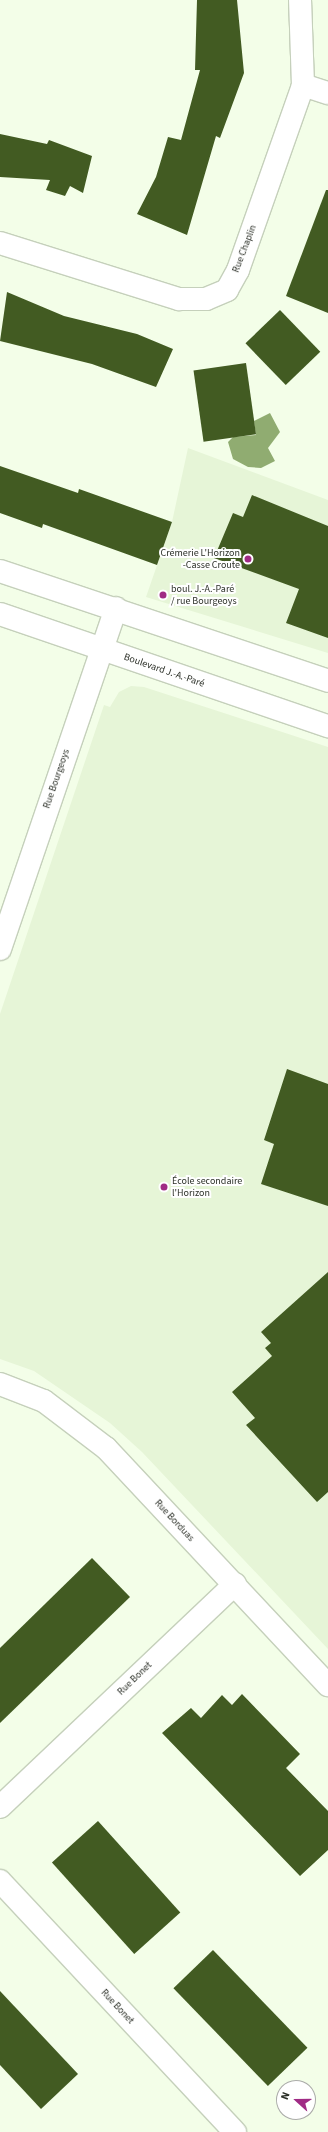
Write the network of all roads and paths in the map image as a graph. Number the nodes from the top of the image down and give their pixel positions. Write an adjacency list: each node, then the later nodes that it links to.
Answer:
1 (300, 0): 2 (street, Rue Chaplin)
2 (303, 85): 3 (street); 4 (street, Rue Chaplin)
3 (328, 93)
4 (0, 243)
5 (0, 571): 6 (street)
6 (116, 608): 8 (street, Rue Bourgeoys); 9 (street)
7 (0, 614): 8 (street, Boulevard J.-A.-Paré)
8 (101, 650): 10 (street, Boulevard J.-A.-Paré); 11 (street, Rue Bourgeoys)
9 (328, 681)
10 (328, 726)
11 (0, 949)
12 (0, 1384): 13 (street, Rue Borduas)
13 (234, 1584): 14 (street, Rue Borduas); 15 (street, Rue Bonet)
14 (328, 1685)
15 (0, 1807)
16 (0, 1881): 17 (street, Rue Bonet)
17 (235, 2132)

